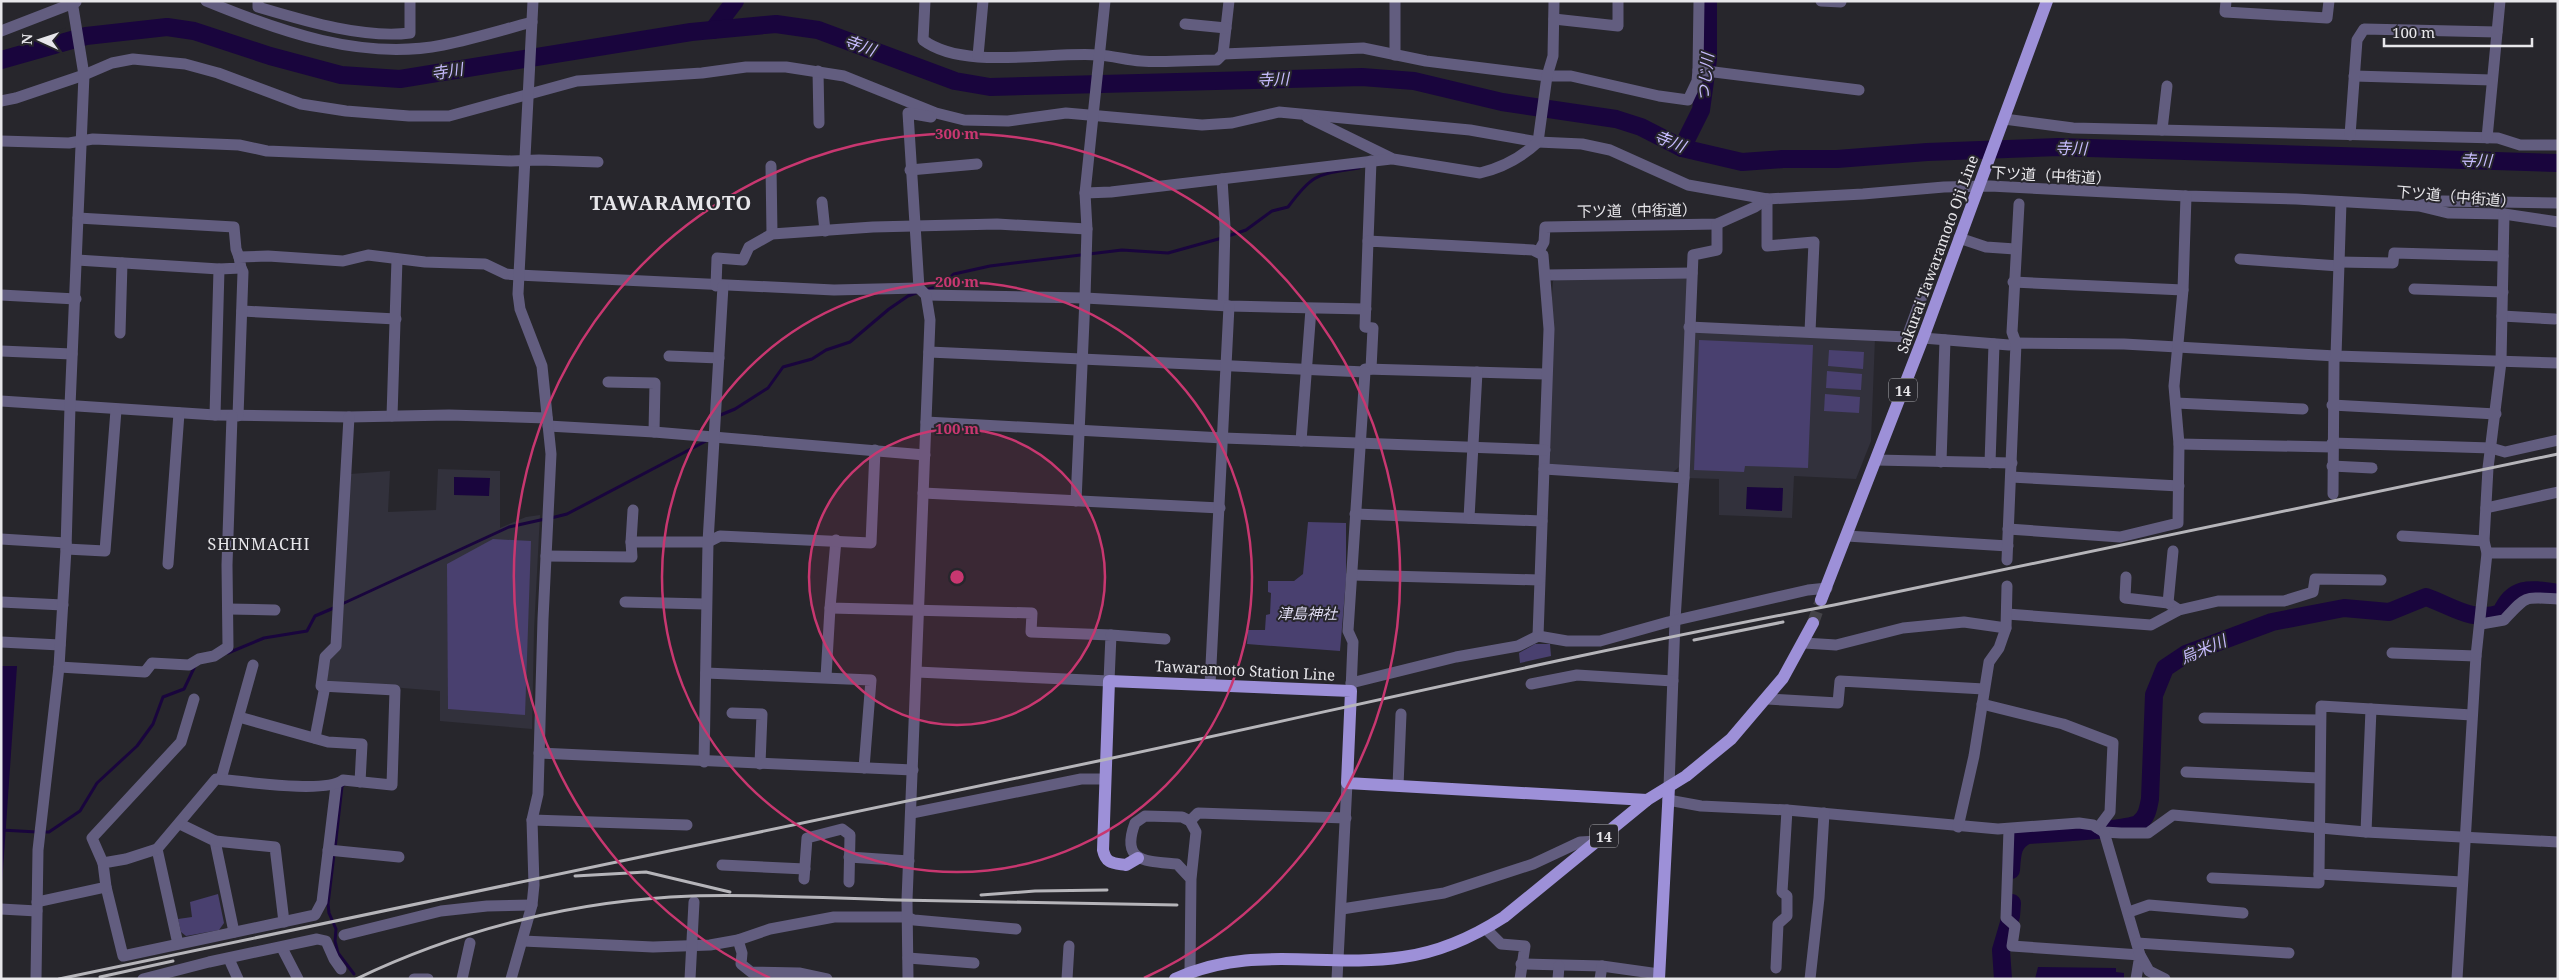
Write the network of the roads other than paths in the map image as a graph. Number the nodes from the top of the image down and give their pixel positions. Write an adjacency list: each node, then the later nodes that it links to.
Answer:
1 (206, 1): 21 (street)
2 (258, 1): 3 (street)
3 (410, 1)
4 (533, 1): 21 (street)
5 (925, 1): 28 (street)
6 (983, 1): 28 (street)
7 (1105, 1): 29 (street)
8 (1229, 1): 23 (street)
9 (1395, 1): 27 (street)
10 (1554, 1): 20 (street)
11 (1618, 1): 20 (street)
12 (1699, 1): 31 (street)
13 (1821, 1): 18 (street)
14 (2047, 1): 44 (main road, Sakurai Tawaramoto Oji Line / 14)
15 (2226, 1): 16 (street)
16 (2329, 1)
17 (2500, 1): 25 (street)
18 (1841, 2)
19 (73, 4): 24 (street); 32 (street)
20 (1554, 20): 34 (street)
21 (532, 23): 38 (street)
22 (1185, 24): 23 (street)
23 (1226, 28): 26 (street)
24 (1, 32)
25 (2497, 32): 33 (street); 35 (street)
26 (1223, 54): 27 (street); 29 (street)
27 (1395, 55): 34 (street)
28 (978, 56): 29 (street)
29 (1099, 56): 41 (street)
30 (818, 71): 38 (street); 40 (street); 43 (street)
31 (1704, 71): 34 (street); 37 (street)
32 (84, 72): 38 (street); 39 (street); 48 (street)
33 (2354, 76): 35 (street); 46 (street)
34 (1547, 78): 50 (street)
35 (2492, 80): 47 (street)
36 (2167, 86): 45 (street)
37 (1860, 90)
38 (528, 93): 53 (street)
39 (1, 101)
40 (936, 113): 41 (street); 58 (street)
41 (1093, 114): 42 (street); 61 (street)
42 (1301, 114): 50 (street); 52 (street)
43 (818, 123)
44 (2002, 123): 45 (street); 60 (main road, Sakurai Tawaramoto Oji Line / 14)
45 (2162, 130): 46 (street)
46 (2350, 135): 47 (street)
47 (2486, 138): 51 (street)
48 (82, 139): 49 (street); 53 (street); 70 (street)
49 (1, 141)
50 (1539, 141): 52 (street); 63 (street)
51 (2558, 146)
52 (1393, 159): 54 (street)
53 (524, 161): 55 (street); 90 (street)
54 (1371, 161): 59 (street); 78 (street)
55 (598, 162)
56 (977, 164): 58 (street)
57 (771, 166): 76 (street)
58 (910, 170): 73 (street)
59 (1222, 179): 61 (street); 102 (street)
60 (1980, 182): 62 (street, 下ツ道（中街道）); 63 (street, 下ツ道（中街道）); 77 (main road, Sakurai Tawaramoto Oji Line / 14)
61 (1085, 193): 74 (street)
62 (2186, 196): 65 (street, 下ツ道（中街道）); 96 (street)
63 (1766, 199): 72 (street, 下ツ道（中街道）); 110 (street)
64 (822, 202): 75 (street)
65 (2341, 202): 68 (street, 下ツ道（中街道）); 87 (street)
66 (2558, 203): 68 (street)
67 (2019, 204): 79 (street)
68 (2419, 206): 69 (street, 下ツ道（中街道）)
69 (2504, 214): 71 (street, 下ツ道（中街道）); 81 (street)
70 (78, 218): 84 (street); 86 (street)
71 (2558, 222)
72 (1717, 224): 80 (street, 下ツ道（中街道）); 89 (street)
73 (915, 226): 74 (street); 75 (street); 97 (street)
74 (1087, 229): 100 (street)
75 (825, 230): 76 (street)
76 (772, 234): 93 (street)
77 (1959, 238): 79 (street); 112 (main road, Sakurai Tawaramoto Oji Line / 14)
78 (1368, 241): 80 (street); 104 (street)
79 (2015, 249): 92 (street)
80 (1536, 250): 91 (street)
81 (2503, 256): 87 (street); 98 (street)
82 (397, 259): 86 (street); 90 (street); 107 (street)
83 (2240, 259): 87 (street)
84 (77, 260): 85 (street); 101 (street)
85 (122, 263): 88 (street); 111 (street)
86 (240, 263): 88 (street); 105 (street)
87 (2339, 264): 121 (street)
88 (219, 268): 140 (street)
89 (1692, 273): 91 (street); 109 (street)
90 (518, 275): 93 (street); 144 (street)
91 (1546, 275): 130 (street)
92 (2014, 282): 96 (street); 114 (street)
93 (719, 286): 97 (street); 122 (street)
94 (1925, 288): 110 (street)
95 (2414, 289): 98 (street)
96 (2183, 290): 116 (street)
97 (922, 291): 100 (street); 118 (street)
98 (2503, 292): 106 (street)
99 (1, 295): 101 (street)
100 (1085, 298): 102 (street); 123 (street)
101 (76, 299): 119 (street)
102 (1226, 306): 103 (street); 126 (street)
103 (1310, 309): 104 (street); 127 (street)
104 (1366, 310): 128 (street)
105 (242, 311): 107 (street); 141 (street)
106 (2502, 316): 108 (street); 124 (street)
107 (396, 319): 142 (street)
108 (2555, 320)
109 (1688, 326): 110 (street); 168 (street)
110 (1810, 332)
111 (120, 333)
112 (1923, 338): 113 (street); 160 (main road, Sakurai Tawaramoto Oji Line / 14)
113 (1944, 340): 115 (street); 161 (street)
114 (2016, 343): 115 (street); 116 (street); 163 (street)
115 (1994, 344): 162 (street)
116 (2178, 347): 121 (street); 133 (street)
117 (1, 351): 119 (street)
118 (929, 352): 123 (street); 145 (street)
119 (72, 354): 135 (street)
120 (668, 356): 122 (street)
121 (2336, 356): 124 (street); 134 (street)
122 (719, 358): 148 (street)
123 (1083, 359): 126 (street); 146 (street)
124 (2501, 362): 125 (street); 139 (street)
125 (2558, 363)
126 (1227, 365): 127 (street); 149 (street)
127 (1306, 369): 128 (street); 151 (street)
128 (1368, 371): 129 (street); 152 (street)
129 (1477, 372): 130 (street); 155 (street)
130 (1546, 374): 158 (street)
131 (608, 382): 147 (street)
132 (1, 401): 135 (street)
133 (2176, 403): 136 (street); 153 (street)
134 (2332, 405): 139 (street); 154 (street)
135 (70, 406): 137 (street); 188 (street)
136 (2303, 409)
137 (116, 410): 138 (street); 188 (street)
138 (179, 413): 140 (street); 195 (street)
139 (2496, 414): 156 (street)
140 (215, 415): 141 (street)
141 (235, 416): 143 (street); 210 (street)
142 (392, 416): 143 (street); 144 (street)
143 (349, 417): 236 (street)
144 (548, 422): 147 (street); 193 (street)
145 (926, 422): 146 (street); 159 (street)
146 (1079, 429): 149 (street); 173 (street)
147 (654, 432): 148 (street)
148 (711, 436): 157 (street); 187 (street)
149 (1223, 438): 151 (street); 174 (street)
150 (2558, 440): 156 (street)
151 (1301, 441): 152 (street)
152 (1360, 444): 155 (street); 177 (street)
153 (2179, 444): 154 (street); 169 (street)
154 (2332, 445): 156 (street); 164 (street)
155 (1473, 447): 158 (street); 178 (street)
156 (2491, 448): 175 (street)
157 (875, 450): 159 (street); 184 (street)
158 (1545, 450): 165 (street)
159 (925, 454): 171 (street)
160 (1876, 460): 161 (street); 181 (main road, Sakurai Tawaramoto Oji Line / 14)
161 (1941, 462): 162 (street)
162 (1990, 463): 163 (street)
163 (2012, 463): 167 (street)
164 (2332, 466): 166 (street); 172 (street)
165 (1544, 468): 168 (street); 179 (street)
166 (2372, 468)
167 (2011, 477): 169 (street); 180 (street)
168 (1684, 478): 216 (street)
169 (2179, 486): 180 (street)
170 (2558, 492): 175 (street)
171 (923, 494): 173 (street); 213 (street)
172 (2333, 494)
173 (1076, 501): 174 (street)
174 (1220, 508): 235 (street)
175 (2486, 508): 185 (street)
176 (632, 510): 186 (street)
177 (1355, 514): 178 (street); 196 (street)
178 (1469, 518): 179 (street)
179 (1542, 521): 198 (street)
180 (2008, 529): 189 (street)
181 (1847, 536): 189 (street); 201 (main road, Sakurai Tawaramoto Oji Line / 14)
182 (2402, 536): 185 (street)
183 (1, 539): 188 (street)
184 (836, 540): 187 (street); 209 (street)
185 (2484, 541): 191 (street)
186 (631, 542): 187 (street); 193 (street)
187 (708, 542): 207 (street)
188 (66, 546): 208 (street)
189 (2008, 546): 194 (street)
190 (2173, 551): 206 (street)
191 (2487, 553): 192 (street); 215 (street)
192 (2558, 553)
193 (546, 556): 250 (street)
194 (2007, 560)
195 (168, 564)
196 (1352, 575): 198 (street); 237 (street)
197 (2126, 577): 206 (street)
198 (1539, 580): 220 (street)
199 (2381, 580): 212 (street)
200 (2007, 586): 214 (street)
201 (1827, 588): 203 (main road, Sakurai Tawaramoto Oji Line / 14); 216 (street)
202 (2558, 599): 215 (street)
203 (1821, 600)
204 (1, 602): 208 (street)
205 (625, 602): 207 (street)
206 (2168, 603): 212 (street)
207 (705, 604): 230 (street)
208 (63, 605): 224 (street)
209 (830, 608): 213 (street); 231 (street)
210 (228, 609): 211 (street); 228 (street)
211 (275, 610)
212 (2179, 610): 214 (street)
213 (918, 611): 219 (street); 229 (street)
214 (2007, 614): 218 (street)
215 (2481, 618): 226 (street)
216 (1675, 620): 220 (street); 233 (street)
217 (1813, 623): 223 (main road, 14)
218 (2006, 628): 223 (street); 238 (street)
219 (1111, 635): 221 (street); 232 (street)
220 (1538, 636): 237 (street)
221 (1165, 638)
222 (1, 642): 224 (street)
223 (1804, 643): 240 (main road, 14)
224 (60, 645): 228 (street)
225 (2392, 653): 226 (street)
226 (2476, 656): 245 (street)
227 (252, 665): 246 (street)
228 (59, 667): 298 (street)
229 (917, 672): 232 (street); 254 (street)
230 (706, 673): 231 (street); 251 (street)
231 (826, 677): 253 (street)
232 (1109, 681): 235 (main road, Tawaramoto Station Line); 258 (main road)
233 (1673, 681): 234 (street); 263 (street)
234 (1531, 684)
235 (1210, 685): 237 (main road, Tawaramoto Station Line)
236 (325, 686): 249 (street); 259 (street)
237 (1351, 687): 260 (main road, Tawaramoto Station Line)
238 (1984, 689): 240 (street); 241 (street)
239 (194, 698): 288 (street)
240 (1767, 699): 263 (main road, 14)
241 (1982, 704): 273 (street); 276 (street)
242 (2371, 709): 245 (street); 248 (street); 277 (street)
243 (732, 713): 252 (street)
244 (1401, 714): 262 (street)
245 (2472, 715): 278 (street)
246 (239, 717): 249 (street); 257 (street)
247 (2204, 718): 248 (street)
248 (2320, 720): 256 (street)
249 (315, 738): 259 (street)
250 (539, 753): 251 (street); 269 (street)
251 (704, 762): 252 (street)
252 (760, 764): 253 (street)
253 (864, 768): 254 (street)
254 (913, 770): 267 (street)
255 (2186, 772): 256 (street)
256 (2319, 778): 275 (street)
257 (222, 779): 261 (street); 271 (street)
258 (1105, 779): 267 (street); 286 (main road)
259 (360, 782): 261 (street)
260 (1347, 783): 262 (main road); 268 (street)
261 (336, 786): 283 (street)
262 (1398, 786): 264 (main road)
263 (1668, 793): 264 (main road, 14); 265 (street); 330 (main road)
264 (1647, 800): 280 (main road, 14)
265 (1786, 810): 266 (street); 326 (street)
266 (1824, 813): 273 (street); 348 (street)
267 (912, 814): 287 (street)
268 (1346, 818): 270 (street); 299 (street)
269 (532, 820): 272 (street); 297 (street)
270 (1190, 821): 286 (street); 292 (street)
271 (180, 824): 279 (street); 282 (street)
272 (687, 825)
273 (1958, 827): 274 (street)
274 (2009, 828): 276 (street); 318 (street)
275 (2318, 828): 276 (street); 277 (street); 290 (street)
276 (2101, 830): 301 (street)
277 (2366, 832): 278 (street)
278 (2466, 839): 281 (street); 294 (street)
279 (215, 841): 304 (street); 307 (street)
280 (1597, 841): 299 (street); 306 (main road, 14)
281 (2558, 842)
282 (157, 849): 288 (street); 312 (street)
283 (332, 850): 284 (street); 304 (street)
284 (399, 857)
285 (849, 857): 287 (street); 289 (street); 293 (street)
286 (1138, 858): 292 (street)
287 (909, 861): 303 (street)
288 (103, 863): 295 (street)
289 (722, 864)
290 (2319, 874): 291 (street); 294 (street)
291 (2212, 878)
292 (1192, 879): 328 (street)
293 (849, 882)
294 (2462, 882): 351 (street)
295 (106, 888): 298 (street); 312 (street)
296 (694, 902): 314 (street)
297 (532, 905): 308 (street); 310 (street)
298 (37, 906): 300 (street); 331 (street)
299 (1342, 909): 321 (street)
300 (1, 910)
301 (2129, 912): 302 (street); 313 (street)
302 (2243, 913)
303 (907, 917): 305 (street); 309 (street); 319 (street)
304 (284, 922): 307 (street)
305 (1016, 929)
306 (1486, 929): 321 (main road, 14); 323 (street)
307 (234, 932): 312 (street)
308 (344, 935)
309 (738, 940): 314 (street); 340 (street)
310 (523, 941): 314 (street); 338 (street)
311 (470, 943): 337 (street)
312 (178, 944)
313 (2137, 944): 317 (street); 318 (street)
314 (692, 946): 339 (street)
315 (1068, 946): 342 (street)
316 (282, 948): 320 (street); 327 (street); 334 (street)
317 (2289, 953)
318 (2140, 955): 349 (street); 350 (street)
319 (908, 958): 322 (street); 341 (street)
320 (229, 959): 329 (street); 333 (street)
321 (1338, 959): 328 (main road, 14); 344 (street)
322 (974, 963)
323 (1521, 964): 324 (street); 345 (street)
324 (1559, 966): 325 (street); 346 (street)
325 (1602, 966): 330 (street); 347 (street)
326 (1776, 968)
327 (341, 969)
328 (1190, 972): 343 (main road, 14)
329 (181, 974): 332 (street)
330 (1659, 976)
331 (36, 979)
332 (143, 979)
333 (238, 979)
334 (298, 979)
335 (414, 979): 336 (street)
336 (428, 979)
337 (462, 979)
338 (511, 979)
339 (690, 979)
340 (827, 979)
341 (908, 979)
342 (1067, 979)
343 (1175, 979)
344 (1337, 979)
345 (1520, 979)
346 (1558, 979)
347 (1600, 979)
348 (1810, 979)
349 (2136, 979)
350 (2165, 979)
351 (2457, 979)

